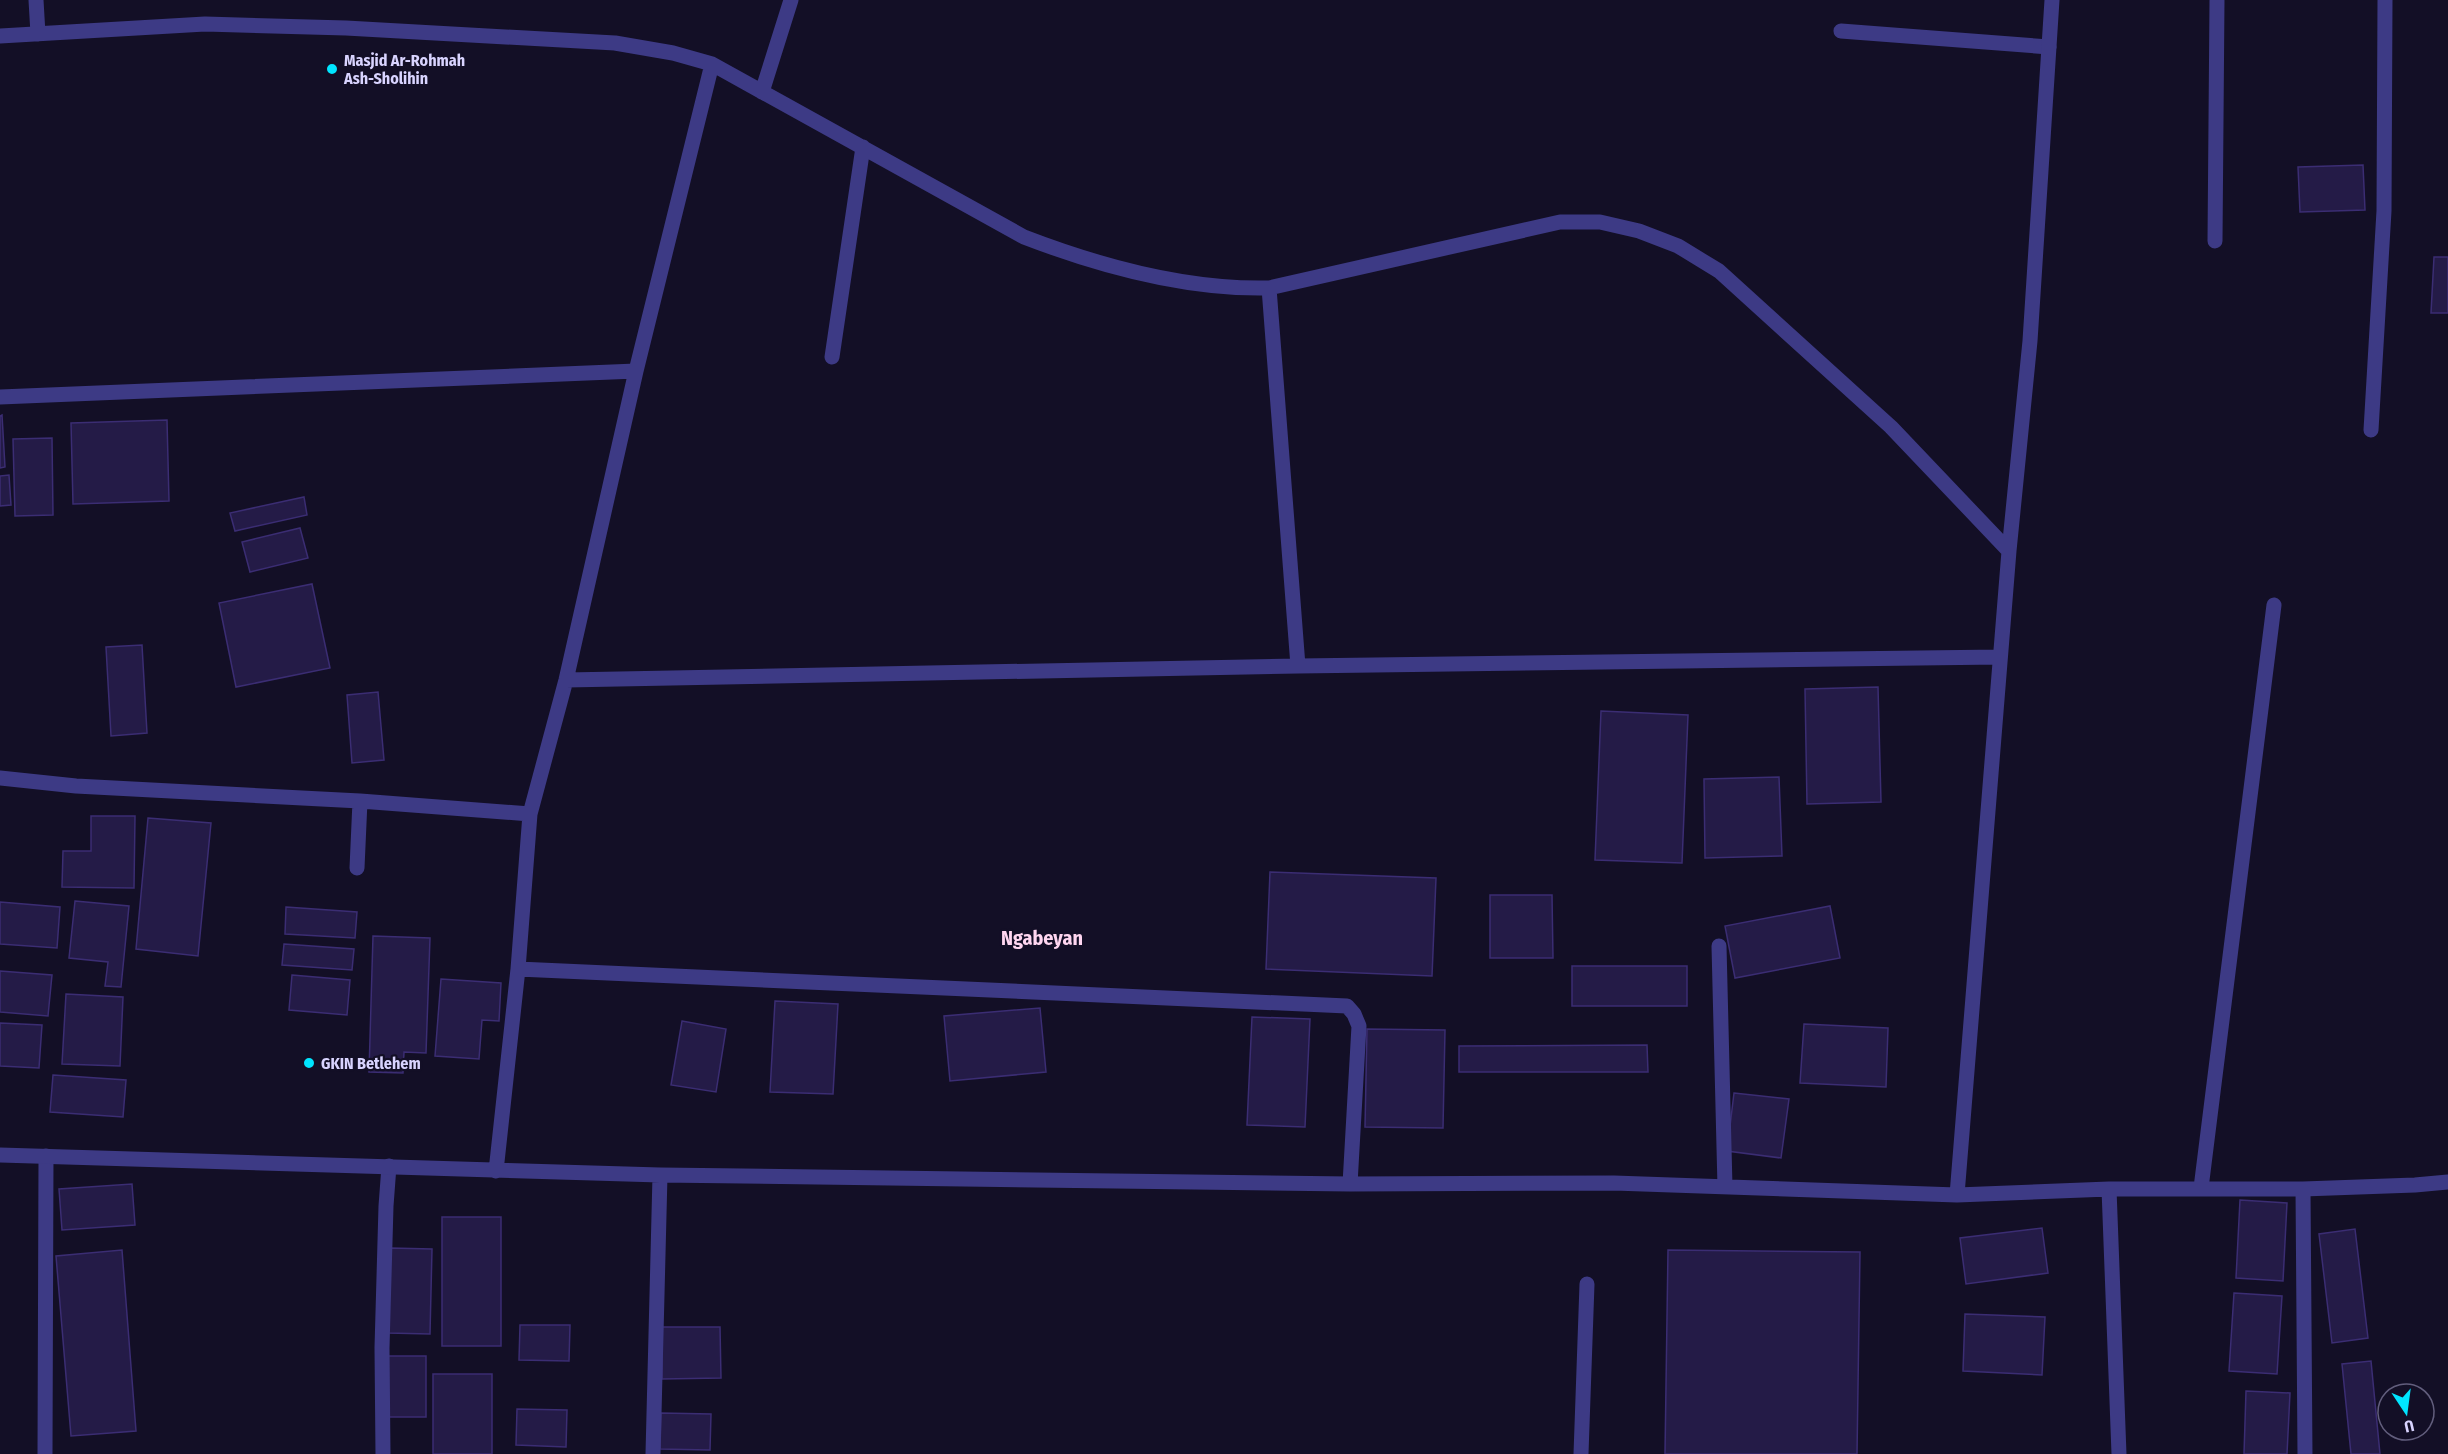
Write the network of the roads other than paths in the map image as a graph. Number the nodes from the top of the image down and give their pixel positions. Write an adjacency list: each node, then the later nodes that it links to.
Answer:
1 (36, 0): 7 (street)
2 (791, 0): 11 (street)
3 (2052, 0): 9 (street)
4 (2217, 0): 13 (street)
5 (2385, 0): 18 (street)
6 (1841, 31): 9 (street)
7 (38, 34): 8 (street); 10 (street)
8 (0, 36)
9 (2049, 47): 19 (street)
10 (712, 64): 11 (street); 16 (street)
11 (762, 92): 12 (street)
12 (863, 147): 14 (street); 15 (street)
13 (2215, 241)
14 (1269, 288): 19 (street); 22 (street)
15 (832, 357)
16 (636, 371): 17 (street); 23 (street)
17 (0, 397)
18 (2371, 430)
19 (2008, 551): 21 (street)
20 (2274, 605): 38 (street)
21 (2000, 657): 22 (street); 41 (street)
22 (1298, 666): 23 (street)
23 (566, 680): 26 (street)
24 (0, 778): 25 (street)
25 (360, 801): 26 (street); 27 (street)
26 (530, 814): 29 (street)
27 (357, 868)
28 (1719, 946): 37 (street)
29 (518, 969): 33 (street); 36 (street)
30 (0, 1155): 31 (street)
31 (46, 1156): 32 (street); 43 (street)
32 (389, 1166): 33 (street); 44 (street)
33 (496, 1171): 34 (street)
34 (660, 1175): 36 (street); 45 (street)
35 (2448, 1182): 40 (street)
36 (1350, 1184): 37 (street)
37 (1725, 1187): 41 (street)
38 (2201, 1188): 39 (street); 40 (street)
39 (2109, 1189): 41 (street); 47 (street)
40 (2303, 1189): 48 (street)
41 (1957, 1195)
42 (1587, 1284): 46 (street)
43 (45, 1454)
44 (383, 1454)
45 (653, 1454)
46 (1581, 1454)
47 (2119, 1454)
48 (2304, 1454)

